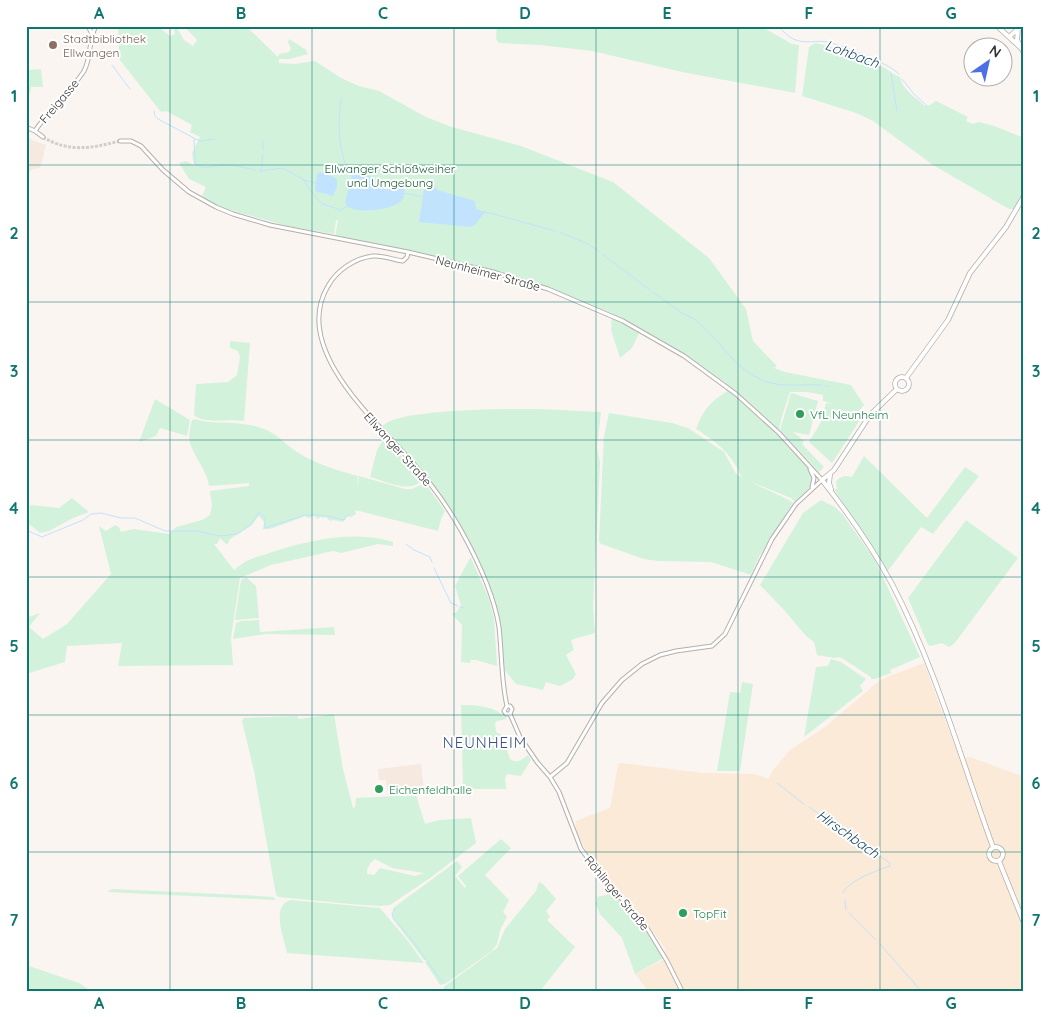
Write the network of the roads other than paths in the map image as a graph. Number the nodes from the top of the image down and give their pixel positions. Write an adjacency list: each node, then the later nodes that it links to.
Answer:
1 (88, 26): 6 (street)
2 (96, 26): 6 (street)
3 (997, 26): 7 (main road)
4 (1024, 27): 5 (main road)
5 (1018, 29): 7 (main road); 8 (main road)
6 (92, 34): 11 (street, Freigasse)
7 (1010, 36): 8 (main road)
8 (1021, 48): 9 (main road)
9 (1024, 53)
10 (28, 128): 11 (street)
11 (35, 131): 12 (street)
12 (43, 137)
13 (120, 141): 15 (street, Neunheimer Straße)
14 (1024, 196): 16 (main road)
15 (408, 252): 18 (street, Neunheimer Straße); 23 (street, Ellwanger Straße)
16 (906, 378): 17 (main road); 17 (main road)
17 (897, 389): 19 (main road)
18 (808, 465): 20 (street, Neunheimer Straße); 21 (street)
19 (831, 472): 20 (main road); 22 (main road)
20 (822, 480): 21 (street); 22 (main road)
21 (809, 491): 23 (street)
22 (833, 494): 25 (main road)
23 (550, 777): 24 (street, Ellwanger Straße)
24 (558, 792): 28 (street, Röhlinger Straße)
25 (993, 847): 26 (main road); 26 (main road)
26 (999, 861): 27 (main road)
27 (1024, 923)
28 (682, 991)

